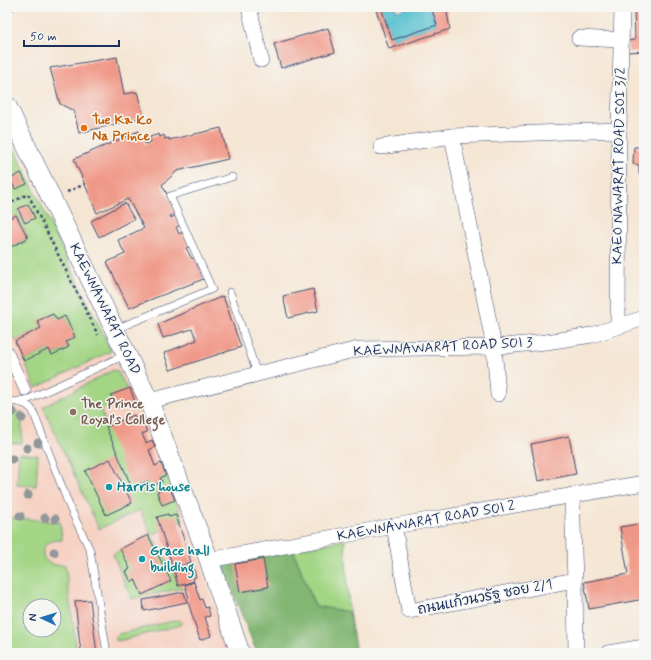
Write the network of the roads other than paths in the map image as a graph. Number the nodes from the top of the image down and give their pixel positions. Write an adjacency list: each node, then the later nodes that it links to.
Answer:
1 (11, 7): 4 (lane)
2 (249, 7): 7 (street)
3 (622, 7): 6 (street, KAEO NAWARAT ROAD SOI 3/2)
4 (7, 8)
5 (579, 38): 6 (street)
6 (621, 40): 9 (street, KAEO NAWARAT ROAD SOI 3/2)
7 (261, 60)
8 (7, 106): 16 (street, KAEWNAWARAT ROAD)
9 (619, 130): 10 (street); 15 (street, KAEO NAWARAT ROAD SOI 3/2)
10 (452, 136): 11 (street); 17 (street)
11 (381, 147)
12 (232, 177): 16 (lane)
13 (230, 292): 20 (lane)
14 (644, 318): 15 (street, KAEWNAWARAT ROAD SOI 3)
15 (618, 326): 17 (street, KAEWNAWARAT ROAD SOI 3)
16 (109, 337): 19 (street, KAEWNAWARAT ROAD)
17 (494, 347): 20 (street, KAEWNAWARAT ROAD SOI 3); 22 (street)
18 (7, 352): 21 (street)
19 (127, 354): 23 (lane); 24 (street, KAEWNAWARAT ROAD)
20 (257, 374): 24 (street, KAEWNAWARAT ROAD SOI 3)
21 (25, 390)
22 (498, 394)
23 (10, 401): 31 (lane)
24 (148, 401): 28 (street, KAEWNAWARAT ROAD)
25 (644, 483): 26 (street, KAEWNAWARAT ROAD SOI 2)
26 (572, 495): 27 (street, KAEWNAWARAT ROAD SOI 2); 29 (street)
27 (394, 526): 28 (street, KAEWNAWARAT ROAD SOI 2); 29 (street, ถนนแก้วนวรัฐ ซอย 2/1)
28 (209, 560): 32 (street, KAEWNAWARAT ROAD)
29 (575, 580): 33 (street)
30 (644, 647): 34 (street)
31 (107, 653)
32 (240, 653)
33 (576, 653)
34 (608, 653)

